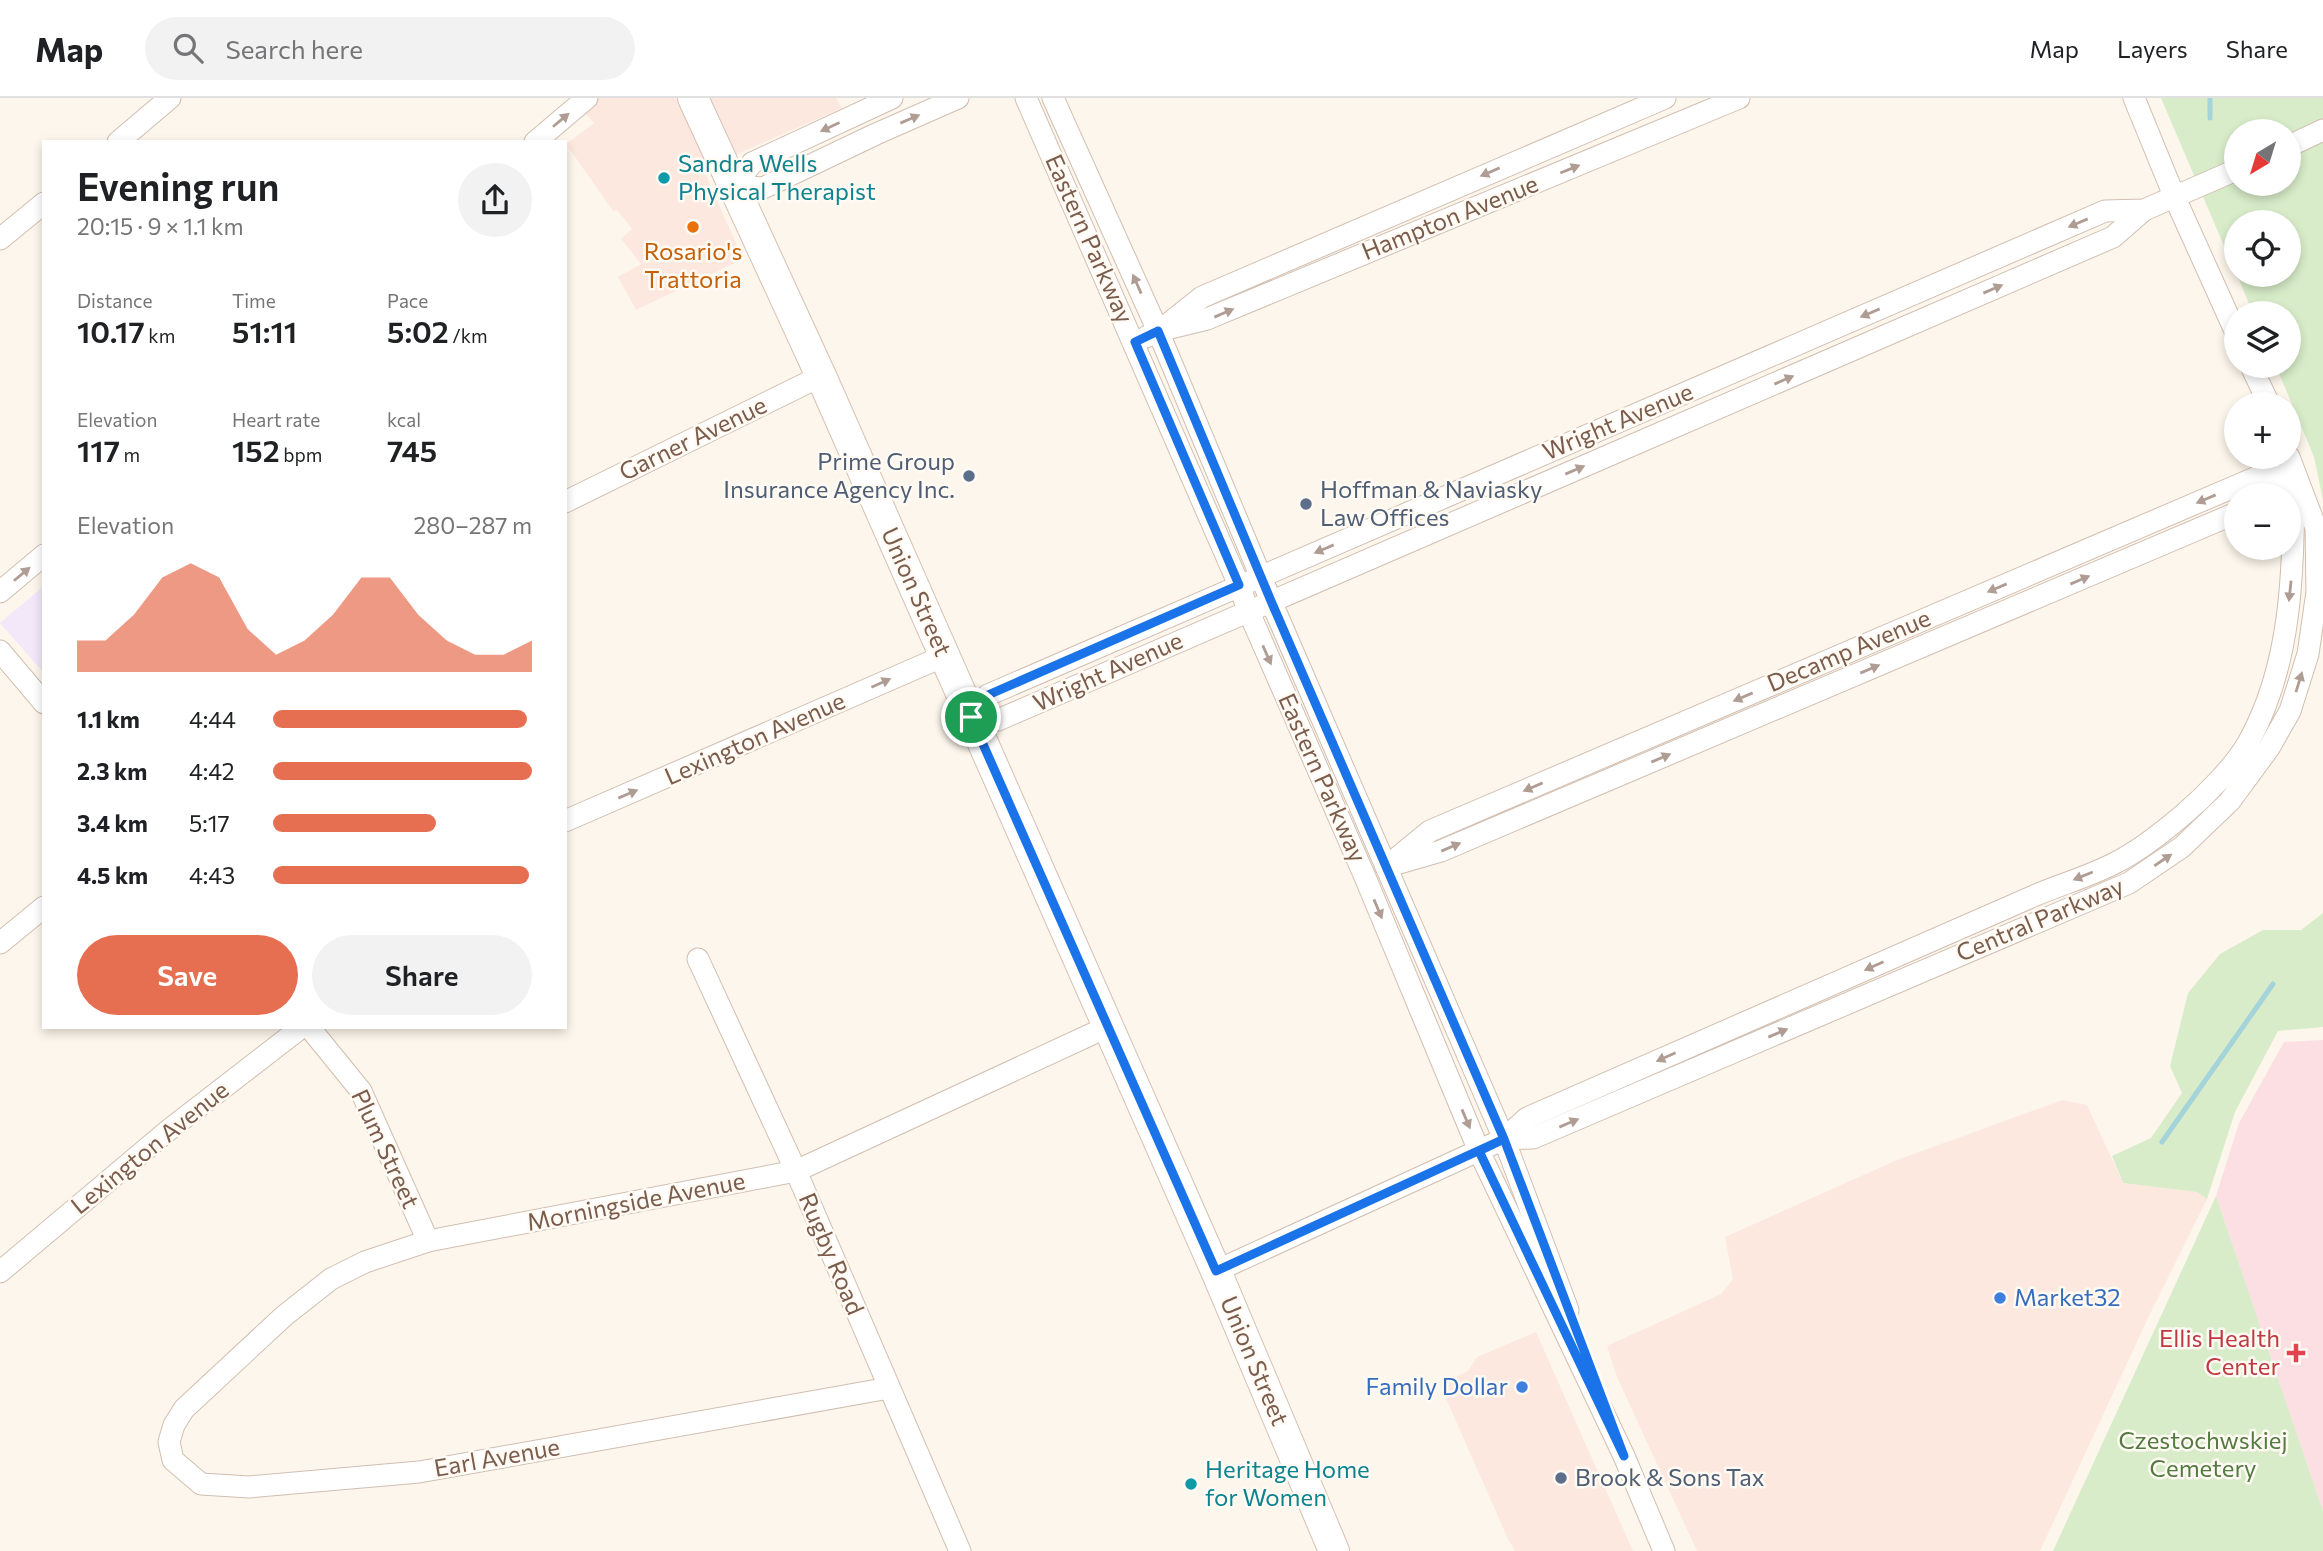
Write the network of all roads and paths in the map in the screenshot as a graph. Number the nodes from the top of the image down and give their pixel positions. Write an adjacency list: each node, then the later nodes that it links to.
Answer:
1 (170, 98): 14 (street)
2 (587, 98): 15 (street, one-way to 2)
3 (693, 98): 18 (main road, Union Street)
4 (892, 98): 11 (street)
5 (958, 98): 13 (street, one-way to 5)
6 (1026, 98): 25 (street, Eastern Parkway)
7 (1054, 98): 24 (street, Eastern Parkway, one-way to 7)
8 (1665, 98): 24 (street, Hampton Avenue, one-way to 24)
9 (1739, 98): 24 (street, Hampton Avenue, one-way to 9)
10 (2134, 98): 19 (street)
11 (866, 110): 13 (street); 18 (street, one-way to 18)
12 (2323, 130): 16 (street)
13 (876, 134): 18 (street)
14 (120, 140)
15 (537, 140)
16 (2301, 140)
17 (2224, 176): 19 (street, Wright Avenue)
18 (735, 186): 26 (main road, Union Street)
19 (2175, 198): 21 (street, Wright Avenue); 23 (street)
20 (42, 205): 22 (street)
21 (2144, 210): 32 (street, Wright Avenue, one-way to 32); 35 (street, Wright Avenue, one-way to 21)
22 (0, 239)
23 (2224, 306)
24 (1158, 331): 25 (street, Hampton Avenue); 32 (street, Eastern Parkway)
25 (1135, 342): 33 (street, Eastern Parkway)
26 (821, 376): 29 (street, Garner Avenue); 38 (main road, Union Street)
27 (2280, 469): 42 (street, Decamp Avenue, one-way to 42)
28 (2291, 469): 50 (street, Central Parkway)
29 (567, 501)
30 (2224, 518): 42 (street, Decamp Avenue, one-way to 30)
31 (42, 557): 34 (street, one-way to 31)
32 (1261, 577): 33 (street, Wright Avenue); 35 (street, Eastern Parkway)
33 (1239, 585): 36 (street, Eastern Parkway); 40 (street, Wright Avenue)
34 (0, 592)
35 (1271, 601): 36 (street, Wright Avenue); 42 (street, Eastern Parkway)
36 (1248, 610): 40 (street, Wright Avenue); 43 (street, Eastern Parkway, one-way to 43)
37 (0, 651): 39 (street)
38 (944, 656): 40 (main road, Union Street); 41 (street, Lexington Avenue, one-way to 38)
39 (42, 701)
40 (971, 717): 47 (main road, Union Street)
41 (567, 820)
42 (1386, 867): 43 (street, Decamp Avenue); 50 (street, Eastern Parkway)
43 (1366, 877): 51 (street, Eastern Parkway, one-way to 51)
44 (42, 909): 45 (street)
45 (0, 943)
46 (698, 959): 52 (street, Rugby Road)
47 (1107, 1027): 52 (street, Morningside Avenue); 54 (main road, Union Street)
48 (299, 1029): 55 (street, Lexington Avenue)
49 (311, 1029): 53 (street, Plum Street)
50 (1504, 1139): 51 (street, Central Parkway); 58 (street, Eastern Parkway)
51 (1479, 1151): 54 (street, Central Parkway); 58 (street, Eastern Parkway)
52 (796, 1171): 53 (street, Morningside Avenue); 56 (street, Rugby Road)
53 (428, 1241): 57 (street, Morningside Avenue)
54 (1216, 1271): 60 (main road, Union Street)
55 (0, 1272)
56 (889, 1388): 57 (street, Earl Avenue); 59 (street, Rugby Road)
57 (189, 1404)
58 (1624, 1456): 61 (street, Eastern Parkway)
59 (960, 1551)
60 (1334, 1551)
61 (1664, 1551)

